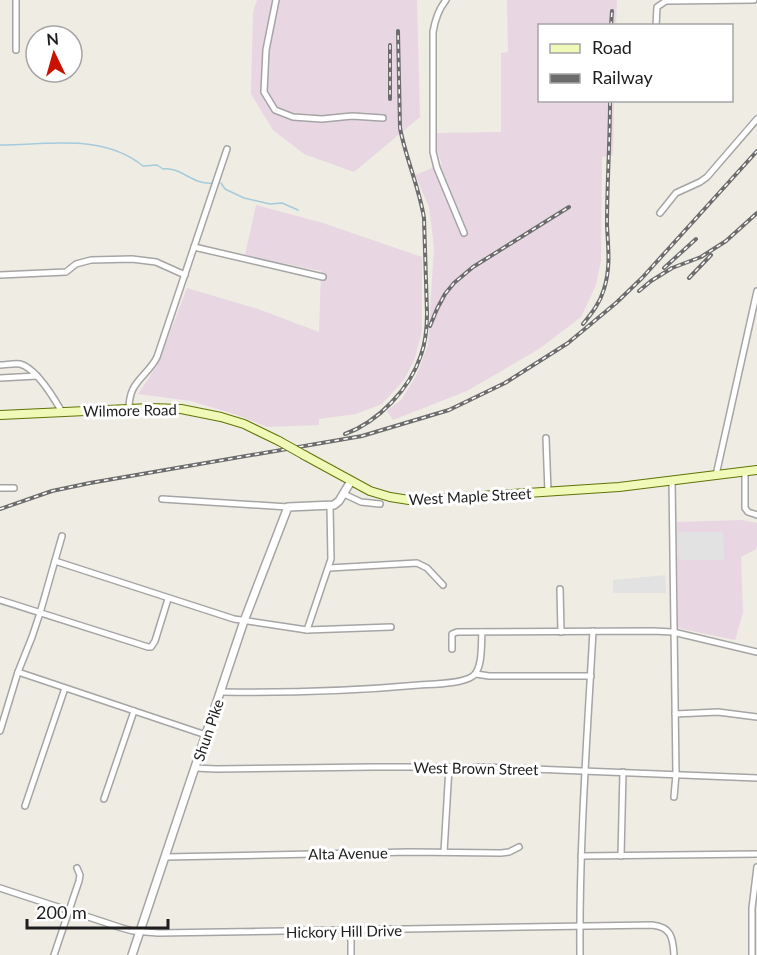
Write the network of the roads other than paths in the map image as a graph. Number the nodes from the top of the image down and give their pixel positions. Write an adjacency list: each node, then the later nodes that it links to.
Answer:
1 (16, 0): 6 (street)
2 (276, 0): 7 (street)
3 (446, 0): 11 (street)
4 (754, 0): 5 (street)
5 (656, 24)
6 (16, 50)
7 (384, 118)
8 (757, 119): 10 (street)
9 (227, 149): 12 (street)
10 (660, 213)
11 (464, 233)
12 (195, 247): 13 (street); 15 (street)
13 (185, 274): 14 (street); 20 (street)
14 (0, 275)
15 (323, 277)
16 (757, 291): 26 (street)
17 (0, 365): 18 (street)
18 (37, 376): 19 (street); 21 (street)
19 (0, 378)
20 (129, 409): 21 (main road, Wilmore Road); 28 (main road, Wilmore Road, bridge)
21 (62, 412): 22 (main road, Wilmore Road)
22 (0, 415)
23 (546, 438): 31 (street)
24 (757, 470): 25 (main road, West Maple Street)
25 (745, 471): 26 (main road, West Maple Street); 37 (street)
26 (716, 475): 27 (main road, West Maple Street)
27 (672, 480): 31 (main road, West Maple Street); 52 (street)
28 (351, 481): 31 (main road, West Maple Street); 32 (street)
29 (0, 488): 30 (street)
30 (14, 488)
31 (548, 492)
32 (344, 494): 34 (street); 35 (street)
33 (162, 499): 36 (street)
34 (380, 504)
35 (330, 506): 36 (street); 40 (street)
36 (288, 507): 46 (street, Shun Pike)
37 (757, 515)
38 (62, 536): 39 (street)
39 (54, 561): 43 (street); 45 (street)
40 (329, 568): 41 (street); 48 (street)
41 (443, 585)
42 (560, 589): 50 (street)
43 (168, 598): 45 (street); 46 (street)
44 (0, 600): 45 (street)
45 (40, 613): 55 (street)
46 (244, 621): 48 (street); 59 (street, Shun Pike)
47 (390, 627): 48 (street)
48 (307, 630)
49 (482, 632): 50 (street); 53 (street); 56 (street)
50 (561, 632): 51 (street)
51 (593, 632): 52 (street); 57 (street)
52 (673, 632): 54 (street); 61 (street)
53 (452, 649)
54 (757, 652)
55 (18, 672): 58 (street); 63 (street)
56 (476, 674): 57 (street); 59 (street)
57 (591, 676): 67 (street)
58 (65, 688): 60 (street); 73 (street)
59 (221, 692): 64 (street, Shun Pike)
60 (134, 711): 64 (street); 72 (street)
61 (675, 714): 62 (street); 69 (street)
62 (757, 717)
63 (0, 731)
64 (206, 735): 66 (street, Shun Pike)
65 (449, 767): 66 (street, West Brown Street); 67 (street, West Brown Street); 75 (street)
66 (195, 768): 79 (street, Shun Pike)
67 (586, 771): 68 (street, West Brown Street); 77 (street)
68 (623, 772): 69 (street, West Brown Street); 78 (street)
69 (676, 774): 70 (street, West Brown Street); 71 (street)
70 (757, 778)
71 (674, 797)
72 (104, 799)
73 (25, 806)
74 (519, 847): 75 (street, Alta Avenue)
75 (444, 852): 79 (street, Alta Avenue)
76 (757, 854): 78 (street)
77 (581, 856): 78 (street); 84 (street)
78 (621, 856)
79 (165, 857): 87 (street, Shun Pike)
80 (757, 867): 85 (street)
81 (77, 868): 83 (street)
82 (0, 888): 83 (street, Hickory Hill Drive)
83 (69, 910): 87 (street, Hickory Hill Drive); 88 (street)
84 (579, 927): 86 (street, Hickory Hill Drive); 91 (street); 92 (street, Hickory Hill Drive)
85 (755, 928): 93 (street)
86 (351, 931): 87 (street, Hickory Hill Drive); 90 (street)
87 (140, 932): 89 (street, Shun Pike)
88 (54, 955)
89 (132, 955)
90 (351, 955)
91 (580, 955)
92 (674, 955)
93 (752, 955)

